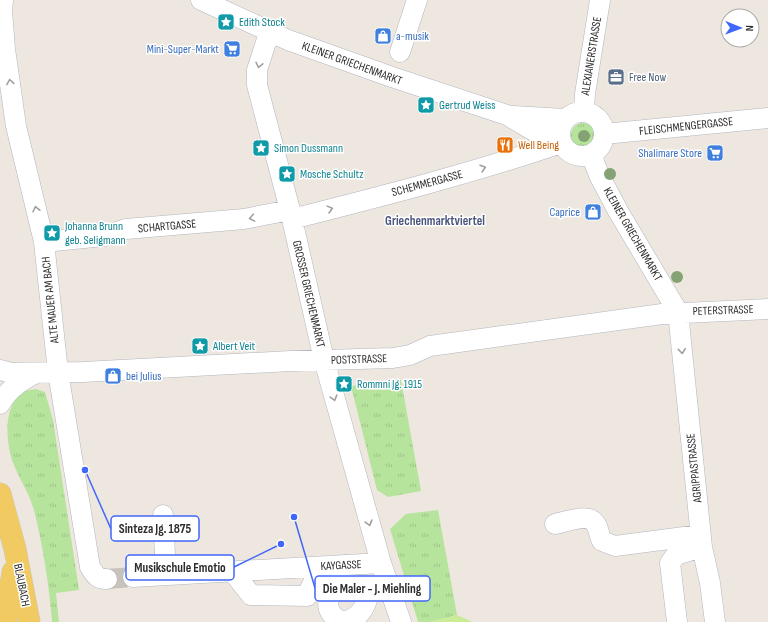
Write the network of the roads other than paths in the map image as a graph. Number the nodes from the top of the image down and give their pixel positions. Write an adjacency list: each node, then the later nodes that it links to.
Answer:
1 (3, 0): 13 (street, ALTE MAUER AM BACH, one-way to 1)
2 (201, 0): 5 (street, KLEINER GRIECHENMARKT)
3 (416, 0): 6 (street)
4 (600, 0): 7 (street, ALEXIANERSTRASSE)
5 (269, 33): 9 (street, KLEINER GRIECHENMARKT); 12 (street, GROSSER GRIECHENMARKT, one-way to 12)
6 (400, 52)
7 (584, 111): 9 (street); 10 (street)
8 (768, 118): 10 (street, FLEISCHMENGERGASSE)
9 (562, 133): 11 (street); 12 (street, SCHEMMERGASSE, one-way to 9)
10 (604, 134): 11 (street)
11 (591, 154): 15 (street, KLEINER GRIECHENMARKT)
12 (291, 215): 13 (street, SCHARTGASSE, one-way to 13); 16 (street, GROSSER GRIECHENMARKT)
13 (44, 242): 18 (street, ALTE MAUER AM BACH)
14 (768, 308): 15 (street, PETERSTRASSE)
15 (678, 312): 16 (street, POSTSTRASSE); 24 (street, AGRIPPASTRASSE, one-way to 24)
16 (324, 360): 18 (street, POSTSTRASSE); 27 (street, GROSSER GRIECHENMARKT, one-way to 27)
17 (0, 370): 19 (street, POSTSTRASSE)
18 (58, 372): 19 (street, POSTSTRASSE); 32 (street, ALTE MAUER AM BACH)
19 (36, 373): 20 (street, POSTSTRASSE)
20 (0, 404)
21 (0, 494): 25 (main road, BLAUBACH)
22 (163, 515): 31 (street)
23 (555, 524): 24 (street)
24 (701, 541): 26 (street); 43 (street, AGRIPPASTRASSE)
25 (15, 549): 38 (main road); 39 (main road, BLAUBACH)
26 (676, 555): 34 (street); 42 (street)
27 (381, 563): 28 (street, KAYGASSE); 36 (street, GROSSER GRIECHENMARKT)
28 (345, 565): 29 (street, KAYGASSE); 37 (street)
29 (320, 567): 30 (street, KAYGASSE); 30 (street)
30 (233, 572): 31 (street, KAYGASSE)
31 (166, 575): 33 (street, KAYGASSE)
32 (101, 577)
33 (133, 577)
34 (678, 585)
35 (340, 588): 40 (street)
36 (392, 596): 37 (street); 41 (street, GROSSER GRIECHENMARKT)
37 (367, 600): 40 (street)
38 (5, 622)
39 (29, 622)
40 (343, 622)
41 (401, 622)
42 (677, 622)
43 (715, 622)

